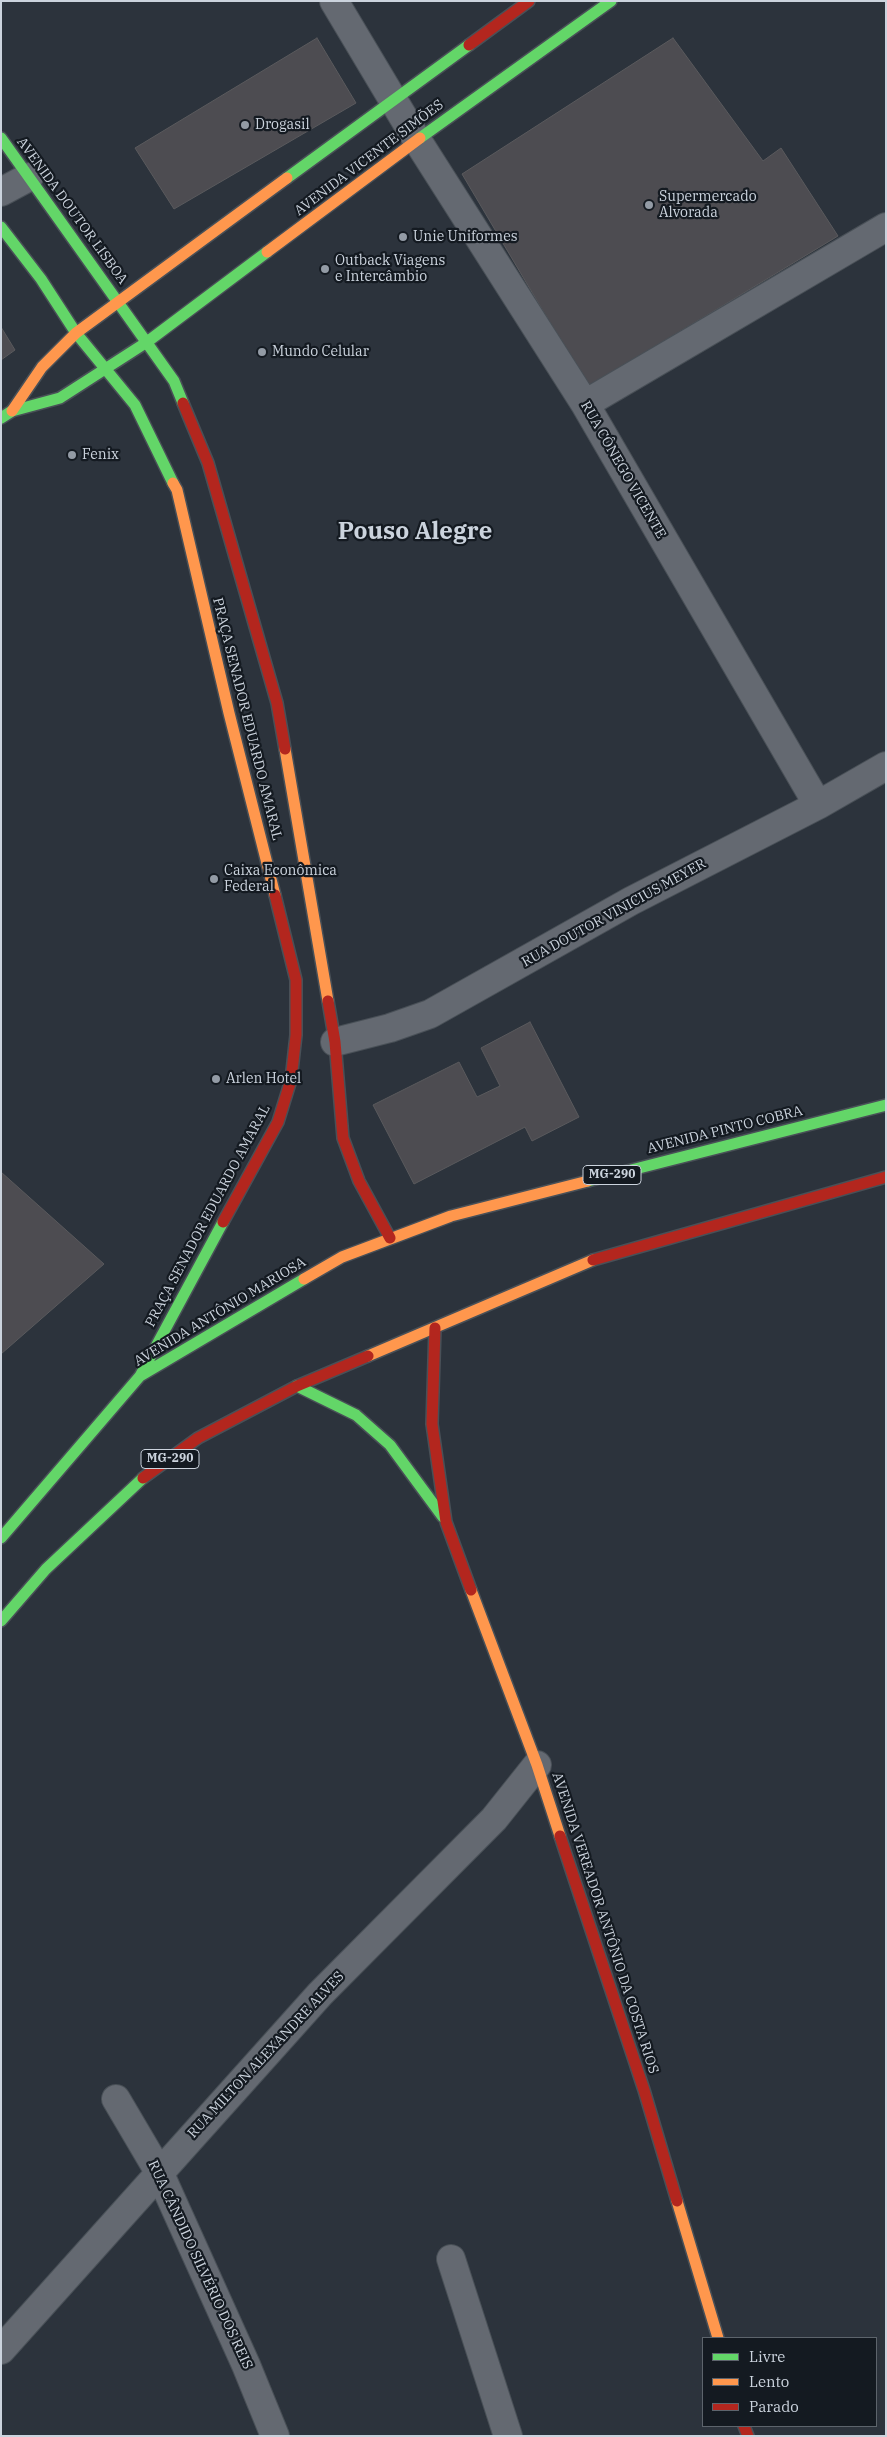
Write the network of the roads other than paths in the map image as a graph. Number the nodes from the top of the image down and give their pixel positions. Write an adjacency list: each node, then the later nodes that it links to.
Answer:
1 (334, 1): 4 (street, RUA CÔNEGO VICENTE)
2 (529, 1): 4 (main road)
3 (611, 1): 6 (main road, AVENIDA VICENTE SIMÕES)
4 (394, 100): 6 (street, RUA CÔNEGO VICENTE); 11 (main road)
5 (1, 138): 7 (main road, AVENIDA DOUTOR LISBOA)
6 (418, 140): 13 (main road, AVENIDA VICENTE SIMÕES); 15 (street, RUA CÔNEGO VICENTE)
7 (29, 177): 8 (street); 11 (main road, AVENIDA DOUTOR LISBOA)
8 (1, 192)
9 (1, 227): 12 (main road)
10 (886, 227): 15 (street)
11 (118, 301): 12 (main road); 13 (main road, PRAÇA SENADOR EDUARDO AMARAL)
12 (76, 333): 14 (main road, PRAÇA SENADOR EDUARDO AMARAL); 16 (main road)
13 (147, 342): 14 (main road, AVENIDA VICENTE SIMÕES); 20 (main road, PRAÇA SENADOR EDUARDO AMARAL)
14 (106, 370): 16 (main road, AVENIDA VICENTE SIMÕES); 26 (main road, PRAÇA SENADOR EDUARDO AMARAL)
15 (585, 404): 19 (street, RUA CÔNEGO VICENTE)
16 (12, 411): 17 (main road)
17 (1, 418)
18 (886, 766): 19 (street, RUA DOUTOR VINICIUS MEYER)
19 (818, 806): 20 (street, RUA DOUTOR VINICIUS MEYER)
20 (335, 1042): 23 (main road, PRAÇA SENADOR EDUARDO AMARAL)
21 (886, 1105): 23 (main road, AVENIDA PINTO COBRA / MG-290)
22 (886, 1177): 25 (main road, MG-290)
23 (390, 1238): 24 (main road, AVENIDA PINTO COBRA / MG-290)
24 (342, 1257): 26 (main road, AVENIDA ANTÔNIO MARIOSA / MG-290)
25 (435, 1328): 27 (main road, MG-290); 28 (main road, AVENIDA VEREADOR ANTÔNIO DA COSTA RIOS)
26 (140, 1376): 29 (main road, AVENIDA ANTÔNIO MARIOSA / MG-290)
27 (297, 1386): 28 (main road, AVENIDA VEREADOR ANTÔNIO DA COSTA RIOS); 30 (main road, MG-290)
28 (446, 1522): 31 (main road, AVENIDA VEREADOR ANTÔNIO DA COSTA RIOS)
29 (3, 1533)
30 (1, 1621)
31 (537, 1765): 33 (street, RUA MILTON ALEXANDRE ALVES); 35 (main road, AVENIDA VEREADOR ANTÔNIO DA COSTA RIOS)
32 (116, 2098): 33 (street, RUA CÂNDIDO SILVÉRIO DOS REIS)
33 (159, 2172): 36 (street, RUA MILTON ALEXANDRE ALVES); 37 (street, RUA CÂNDIDO SILVÉRIO DOS REIS)
34 (451, 2259): 38 (street)
35 (718, 2337)
36 (1, 2350)
37 (275, 2436)
38 (508, 2436)

